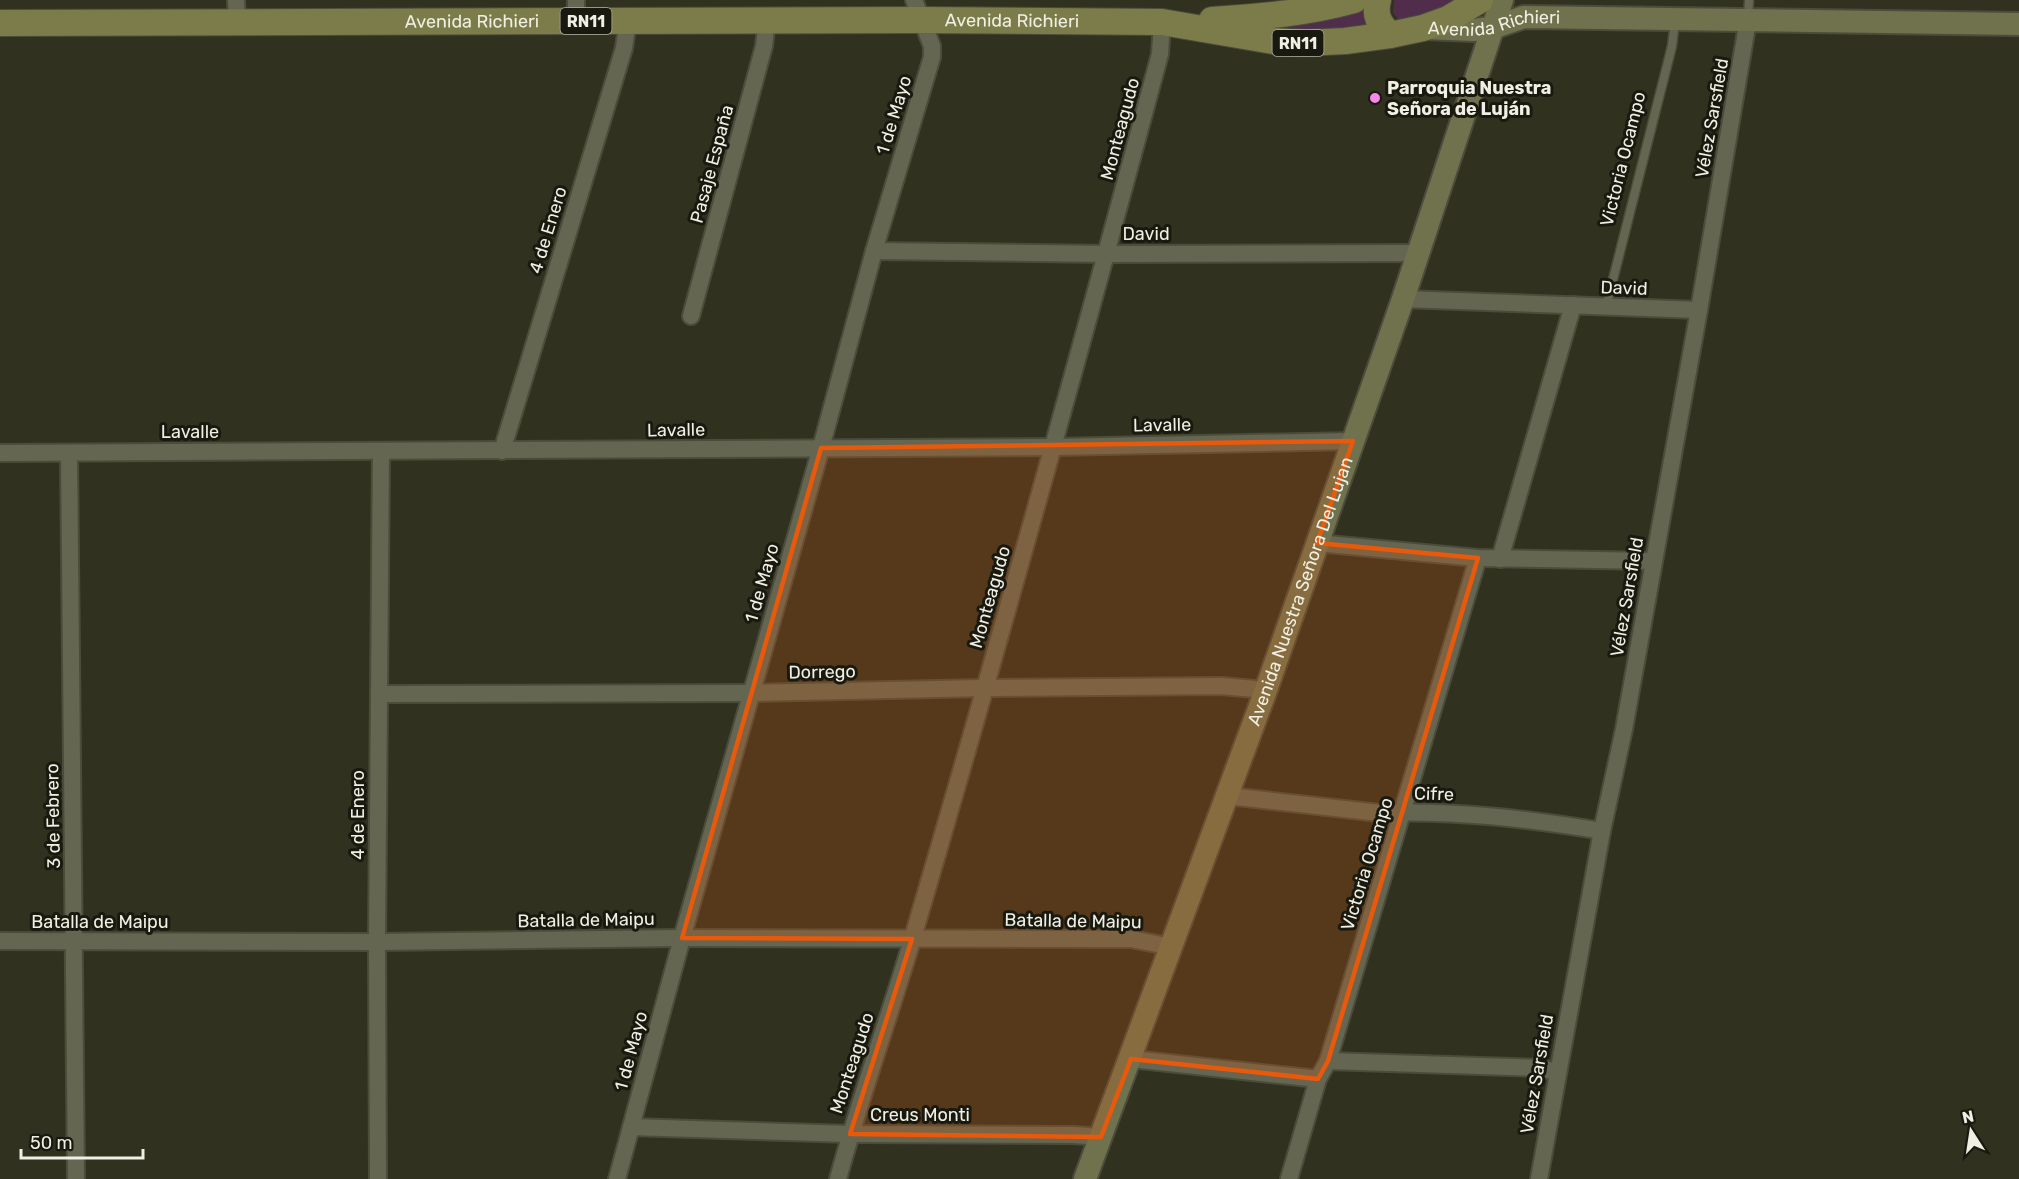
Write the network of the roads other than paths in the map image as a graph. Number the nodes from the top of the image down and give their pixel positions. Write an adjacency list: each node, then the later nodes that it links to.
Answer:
1 (1354, 0): 5 (main road, RN11)
2 (1378, 0): 19 (main road)
3 (1480, 0): 17 (main road, RN11)
4 (1502, 0): 18 (street, Avenida Nuestra Señora Del Lujan)
5 (1293, 6): 6 (main road, RN11)
6 (1250, 9): 14 (main road, RN11)
7 (236, 10): 8 (main road, Avenida Richieri / RN11); 15 (main road, Avenida Richieri / RN11)
8 (576, 10): 11 (main road, Avenida Richieri / RN11)
9 (918, 10): 12 (main road, Avenida Richieri / RN11); 14 (main road, Avenida Richieri / RN11); 20 (street, 1 de Mayo)
10 (1749, 10): 13 (street, Avenida Richieri); 16 (street, Avenida Richieri); 26 (street, Vélez Sarsfield)
11 (628, 20): 12 (main road, Avenida Richieri / RN11); 32 (street, 4 de Enero)
12 (767, 20): 27 (street, Pasaje España)
13 (1675, 20): 18 (street, Avenida Richieri); 25 (lane, Victoria Ocampo)
14 (1167, 22): 19 (main road, Avenida Richieri / RN11); 22 (street, Monteagudo)
15 (0, 23)
16 (2019, 24)
17 (1423, 28): 18 (street, Avenida Richieri); 19 (main road, Avenida Richieri / RN11)
18 (1492, 28): 21 (street, Avenida Nuestra Señora Del Lujan)
19 (1390, 35)
20 (874, 251): 22 (street, David); 30 (street, 1 de Mayo)
21 (1418, 253): 22 (street, David); 23 (street, Avenida Nuestra Señora Del Lujan)
22 (1107, 254): 29 (street, Monteagudo)
23 (1403, 299): 24 (street, David); 28 (street, Avenida Nuestra Señora Del Lujan)
24 (1574, 305): 25 (street, David); 37 (street)
25 (1606, 307): 26 (street, David)
26 (1699, 310): 38 (street, Vélez Sarsfield)
27 (691, 316)
28 (1353, 441): 29 (street, Lavalle); 35 (street, Avenida Nuestra Señora Del Lujan)
29 (1054, 447): 30 (street, Lavalle); 39 (street, Monteagudo)
30 (821, 448): 32 (street, Lavalle); 41 (street, 1 de Mayo)
31 (381, 451): 32 (street, Lavalle); 34 (street, Lavalle); 42 (street, 4 de Enero)
32 (502, 451)
33 (0, 453): 34 (street, Lavalle)
34 (69, 453): 49 (street, 3 de Febrero)
35 (1317, 543): 36 (street); 40 (street, Avenida Nuestra Señora Del Lujan)
36 (1478, 558): 37 (street); 44 (street, Victoria Ocampo)
37 (1500, 559): 38 (street)
38 (1653, 561): 45 (street, Vélez Sarsfield)
39 (984, 688): 40 (street, Dorrego); 41 (street, Dorrego); 47 (street, Monteagudo)
40 (1266, 690): 43 (street, Avenida Nuestra Señora Del Lujan)
41 (752, 693): 42 (street, Dorrego); 46 (street, 1 de Mayo)
42 (379, 694): 50 (street, 4 de Enero)
43 (1228, 796): 44 (street, Cifre); 51 (street, Avenida Nuestra Señora Del Lujan)
44 (1402, 812): 45 (street, Cifre); 53 (street, Victoria Ocampo)
45 (1602, 831): 54 (street, Vélez Sarsfield)
46 (682, 938): 47 (street, Batalla de Maipu); 50 (street, Batalla de Maipu); 56 (street, 1 de Mayo)
47 (912, 939): 51 (street, Batalla de Maipu); 57 (street, Monteagudo)
48 (0, 941): 49 (street, Batalla de Maipu)
49 (74, 942): 50 (street, Batalla de Maipu); 59 (street, 3 de Febrero)
50 (377, 942): 60 (street, 4 de Enero)
51 (1172, 947): 52 (street, Avenida Nuestra Señora Del Lujan)
52 (1131, 1059): 55 (street); 58 (street, Avenida Nuestra Señora Del Lujan)
53 (1328, 1061): 54 (street); 55 (street, Victoria Ocampo)
54 (1557, 1072): 65 (street, Vélez Sarsfield)
55 (1318, 1079): 64 (street, Victoria Ocampo)
56 (631, 1127): 57 (street, Creus Monti); 61 (street, 1 de Mayo)
57 (850, 1134): 58 (street, Creus Monti); 62 (street, Monteagudo)
58 (1101, 1137): 63 (street, Avenida Nuestra Señora Del Lujan)
59 (75, 1179)
60 (378, 1179)
61 (617, 1179)
62 (838, 1179)
63 (1085, 1179)
64 (1289, 1179)
65 (1539, 1179)

